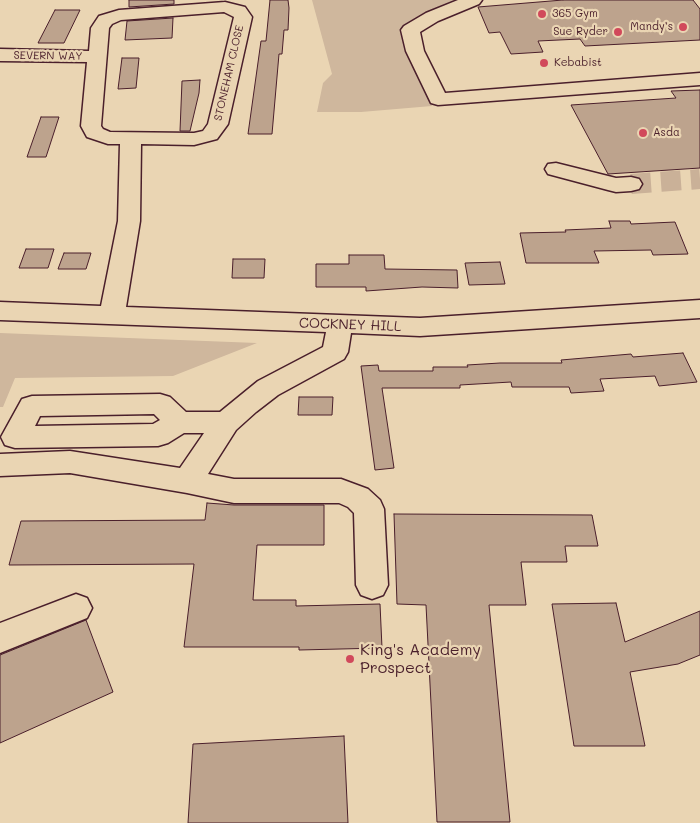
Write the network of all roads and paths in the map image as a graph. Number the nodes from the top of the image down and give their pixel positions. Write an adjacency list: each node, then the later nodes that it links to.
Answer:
1 (473, 0): 4 (street)
2 (0, 54): 3 (street, SEVERN WAY)
3 (96, 57): 5 (street, STONEHAM CLOSE); 5 (street, STONEHAM CLOSE)
4 (700, 79)
5 (131, 138): 10 (street)
6 (556, 169): 7 (street)
7 (631, 184)
8 (700, 309): 11 (street, COCKNEY HILL)
9 (0, 310): 10 (street, COCKNEY HILL)
10 (112, 314): 11 (street, COCKNEY HILL)
11 (340, 325): 12 (street)
12 (226, 423): 13 (street); 15 (street)
13 (7, 437)
14 (0, 465): 15 (street)
15 (187, 481): 16 (street)
16 (372, 585)
17 (76, 608): 18 (street)
18 (0, 638)

